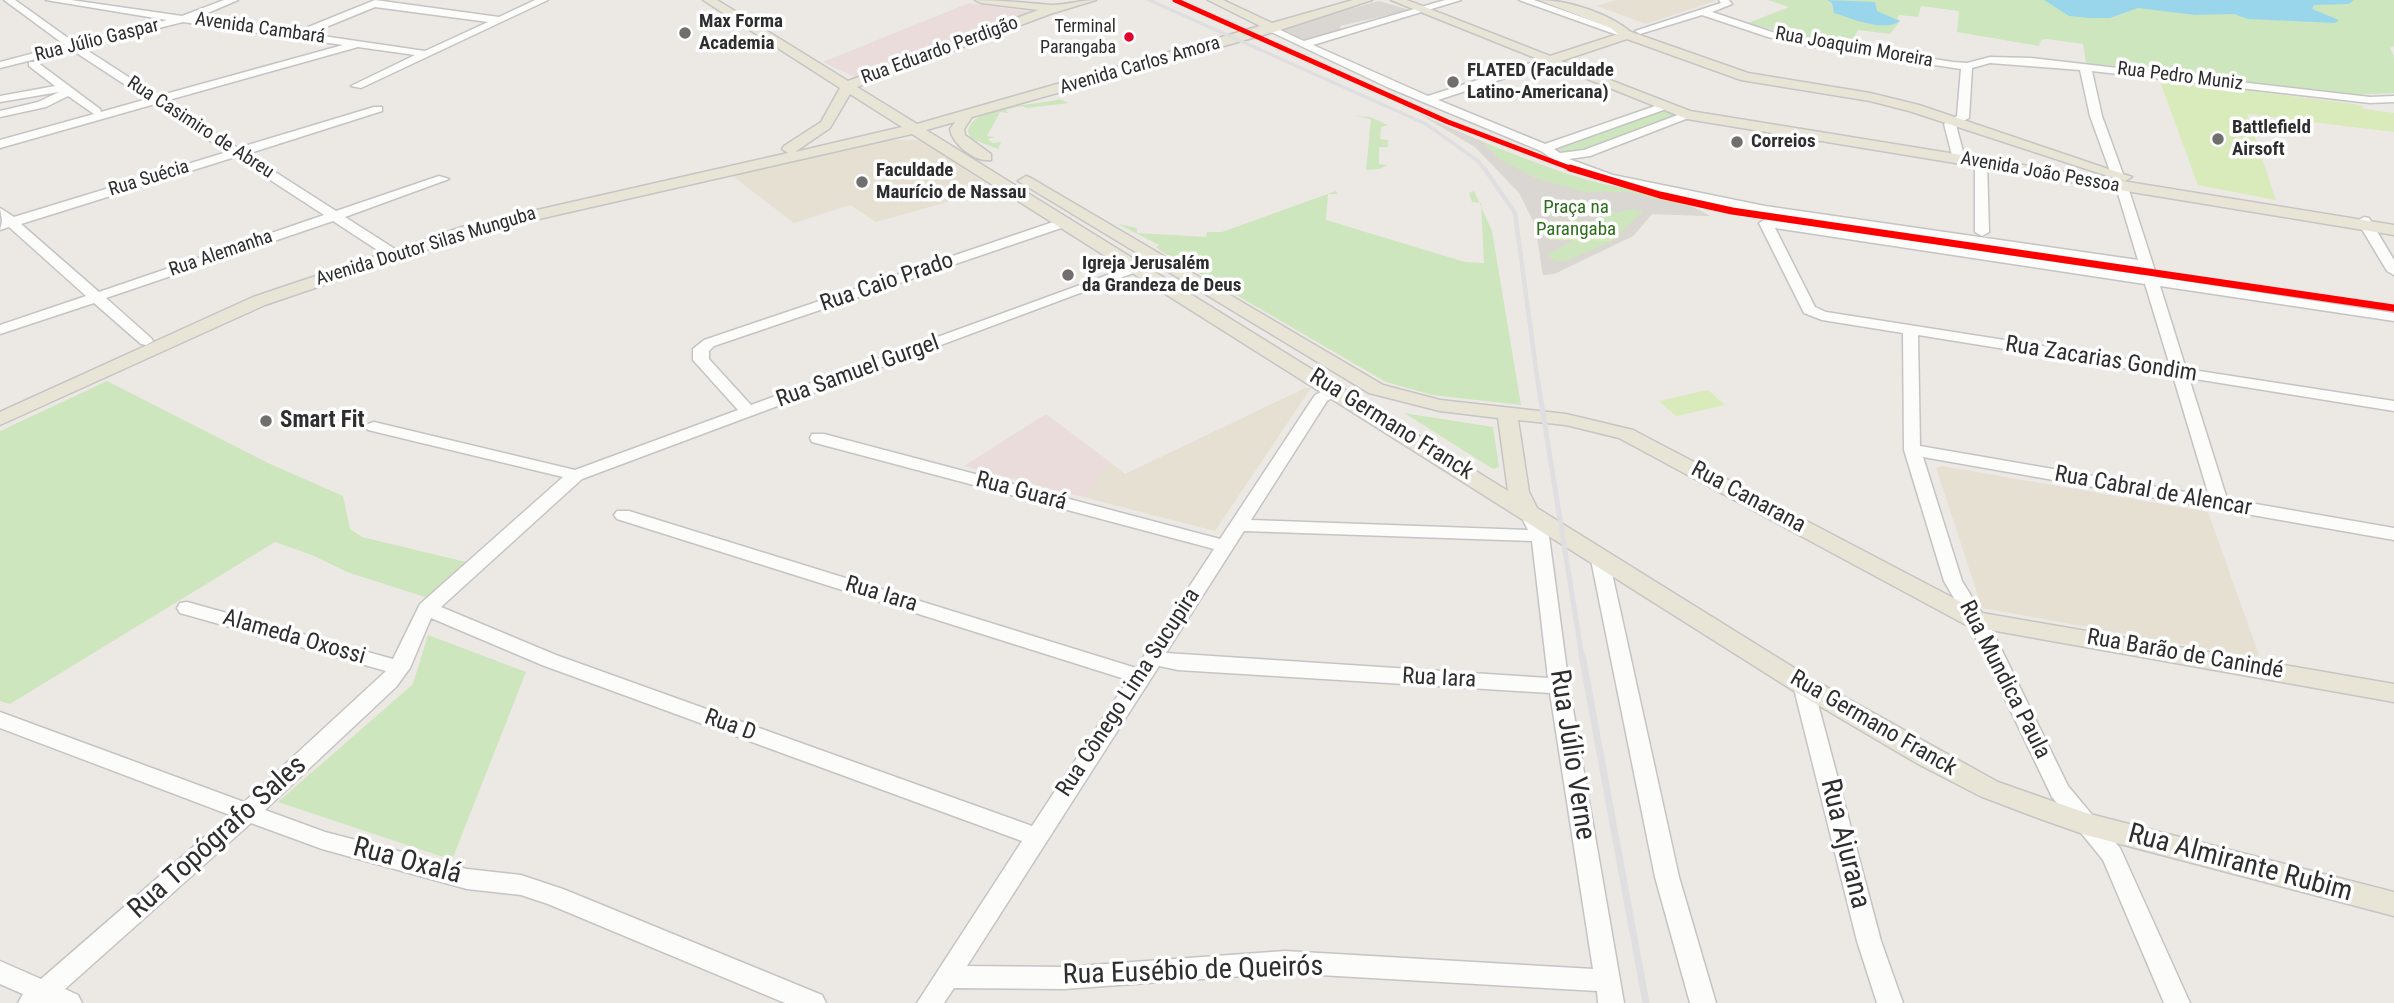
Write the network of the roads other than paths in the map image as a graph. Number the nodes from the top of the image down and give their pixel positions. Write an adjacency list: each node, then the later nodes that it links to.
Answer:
1 (9, 0): 31 (street, Rua Casimiro de Abreu)
2 (51, 0): 17 (street, Avenida Cambará)
3 (233, 0): 22 (street, Rua Júlio Gaspar)
4 (383, 0): 18 (street)
5 (543, 0): 23 (street)
6 (709, 0): 39 (main road, Rua Germano Franck)
7 (981, 0): 19 (main road)
8 (1090, 0): 19 (main road, Rua Eduardo Perdigão)
9 (1214, 0): 24 (main road)
10 (1361, 0): 24 (main road, Avenida Carlos Amora)
11 (1397, 0): 20 (main road, Avenida João Pessoa)
12 (1456, 0): 20 (street)
13 (1524, 0): 27 (street)
14 (1545, 0): 27 (main road)
15 (1564, 0): 25 (main road)
16 (1724, 0): 21 (street)
17 (78, 2): 22 (street, Avenida Cambará)
18 (373, 5): 23 (street); 26 (street)
19 (1056, 9): 39 (main road, Rua Eduardo Perdigão)
20 (1422, 10): 29 (street); 33 (main road, Avenida João Pessoa)
21 (1702, 12): 25 (street); 36 (street, Rua Joaquim Moreira)
22 (186, 18): 26 (street, Avenida Cambará); 31 (street, Rua Júlio Gaspar)
23 (500, 20): 32 (street)
24 (1272, 28): 29 (street); 50 (main road, Avenida Carlos Amora)
25 (1640, 31): 30 (main road)
26 (300, 34): 28 (street, Avenida Cambará)
27 (1627, 36): 30 (main road); 33 (main road)
28 (359, 43): 32 (street, Avenida Cambará); 43 (street)
29 (1304, 44): 44 (street)
30 (1659, 46): 52 (main road)
31 (74, 47): 35 (street, Rua Júlio Gaspar); 43 (street, Rua Casimiro de Abreu)
32 (427, 54): 38 (street)
33 (1550, 60): 44 (street); 45 (main road, Avenida João Pessoa)
34 (33, 64): 40 (street)
35 (0, 65)
36 (1967, 66): 37 (street, Rua Pedro Muniz); 52 (street)
37 (2085, 66): 42 (street, Rua Pedro Muniz); 62 (street)
38 (357, 86)
39 (847, 86): 54 (main road, Rua Germano Franck); 58 (main road, Rua Eduardo Perdigão)
40 (65, 90): 41 (street); 47 (street); 48 (street)
41 (0, 99)
42 (2394, 99)
43 (157, 100): 53 (street); 56 (street, Rua Casimiro de Abreu)
44 (1428, 100): 57 (street)
45 (1665, 106): 51 (main road, Avenida João Pessoa); 57 (street)
46 (378, 108): 56 (street, Rua Suécia)
47 (27, 110): 49 (street); 53 (street)
48 (96, 111)
49 (0, 114)
50 (967, 114): 54 (main road, Avenida Carlos Amora); 85 (main road, Rua Germano Franck)
51 (1687, 115): 57 (street); 59 (main road, Avenida João Pessoa)
52 (1955, 121): 59 (street); 62 (main road)
53 (58, 128): 55 (street)
54 (914, 129): 65 (main road, Rua Germano Franck); 70 (main road, Avenida Doutor Silas Munguba)
55 (1, 140)
56 (238, 151): 64 (street, Rua Casimiro de Abreu); 67 (street, Rua Suécia)
57 (1550, 153): 71 (street)
58 (779, 154): 70 (main road, Avenida Doutor Silas Munguba)
59 (1959, 159): 60 (main road, Avenida João Pessoa)
60 (1981, 162): 62 (main road, Avenida João Pessoa); 69 (street)
61 (443, 179): 64 (street, Rua Alemanha)
62 (2120, 181): 66 (main road, Avenida João Pessoa); 66 (main road, Avenida João Pessoa); 71 (street)
63 (0, 212): 67 (street)
64 (335, 215): 70 (street, Rua Casimiro de Abreu); 75 (street, Rua Alemanha)
65 (1065, 222): 72 (main road, Rua Germano Franck); 84 (street, Rua Caio Prado)
66 (2366, 223): 68 (main road, Avenida João Pessoa); 73 (street)
67 (6, 224): 75 (street)
68 (2394, 228)
69 (1982, 232)
70 (388, 251): 79 (main road, Avenida Doutor Silas Munguba); 86 (main road, Avenida Doutor Silas Munguba)
71 (2147, 265): 74 (street)
72 (1140, 268): 81 (main road, Rua Germano Franck); 84 (street, Rua Samuel Gurgel)
73 (2394, 271)
74 (2153, 283): 76 (street); 78 (street, Rua Zacarias Gondim); 80 (street)
75 (97, 296): 77 (street, Rua Alemanha); 79 (street)
76 (2394, 317)
77 (0, 330)
78 (1910, 331): 80 (street, Rua Zacarias Gondim); 89 (street, Rua Mundica Paula)
79 (146, 341): 83 (main road, Avenida Doutor Silas Munguba)
80 (2179, 372): 82 (street, Rua Zacarias Gondim); 91 (street)
81 (1335, 391): 85 (main road); 92 (main road, Rua Germano Franck); 94 (street, Rua Cônego Lima Sucupira)
82 (2394, 406)
83 (0, 409)
84 (749, 412): 90 (street, Rua Samuel Gurgel)
85 (1507, 415): 92 (main road); 101 (main road, Rua Canarana)
86 (0, 419)
87 (374, 427): 90 (street)
88 (818, 438): 97 (street, Rua Guará)
89 (1912, 450): 91 (street, Rua Cabral de Alencar); 101 (street, Rua Mundica Paula)
90 (576, 475): 100 (street)
91 (2220, 504): 95 (street, Rua Cabral de Alencar)
92 (1527, 510): 96 (street, Rua Júlio Verne); 98 (main road, Rua Germano Franck)
93 (623, 515): 102 (street, Rua Iara)
94 (1238, 524): 96 (street); 97 (street, Rua Cônego Lima Sucupira)
95 (2394, 534)
96 (1540, 536): 105 (street, Rua Júlio Verne)
97 (1224, 546): 102 (street, Rua Cônego Lima Sucupira)
98 (1598, 555): 104 (main road, Rua Germano Franck); 119 (street)
99 (187, 608): 103 (street, Alameda Oxossi)
100 (427, 609): 103 (street); 110 (street, Rua D)
101 (1976, 620): 106 (main road, Rua Barão de Canindé); 109 (street, Rua Mundica Paula)
102 (1146, 666): 105 (street, Rua Iara); 110 (street, Rua Cônego Lima Sucupira)
103 (400, 668): 108 (street, Rua Topógrafo Sales)
104 (1803, 685): 109 (main road, Rua Germano Franck); 120 (street, Rua Ajurana)
105 (1559, 686): 114 (street, Rua Júlio Verne)
106 (2394, 693)
107 (0, 720): 108 (street, Rua Oxalá)
108 (247, 813): 115 (street, Rua Topógrafo Sales); 117 (street, Rua Oxalá)
109 (2086, 824): 111 (main road, Rua Almirante Rubim); 121 (street, Rua Mundica Paula)
110 (1036, 837): 113 (street, Rua Cônego Lima Sucupira)
111 (2394, 904)
112 (0, 972): 115 (street)
113 (947, 977): 114 (street, Rua Eusébio de Queirós); 118 (street, Rua Cônego Lima Sucupira)
114 (1609, 992)
115 (38, 997): 116 (street)
116 (69, 1003)
117 (813, 1003)
118 (930, 1003)
119 (1703, 1003)
120 (1890, 1003)
121 (2176, 1003)

